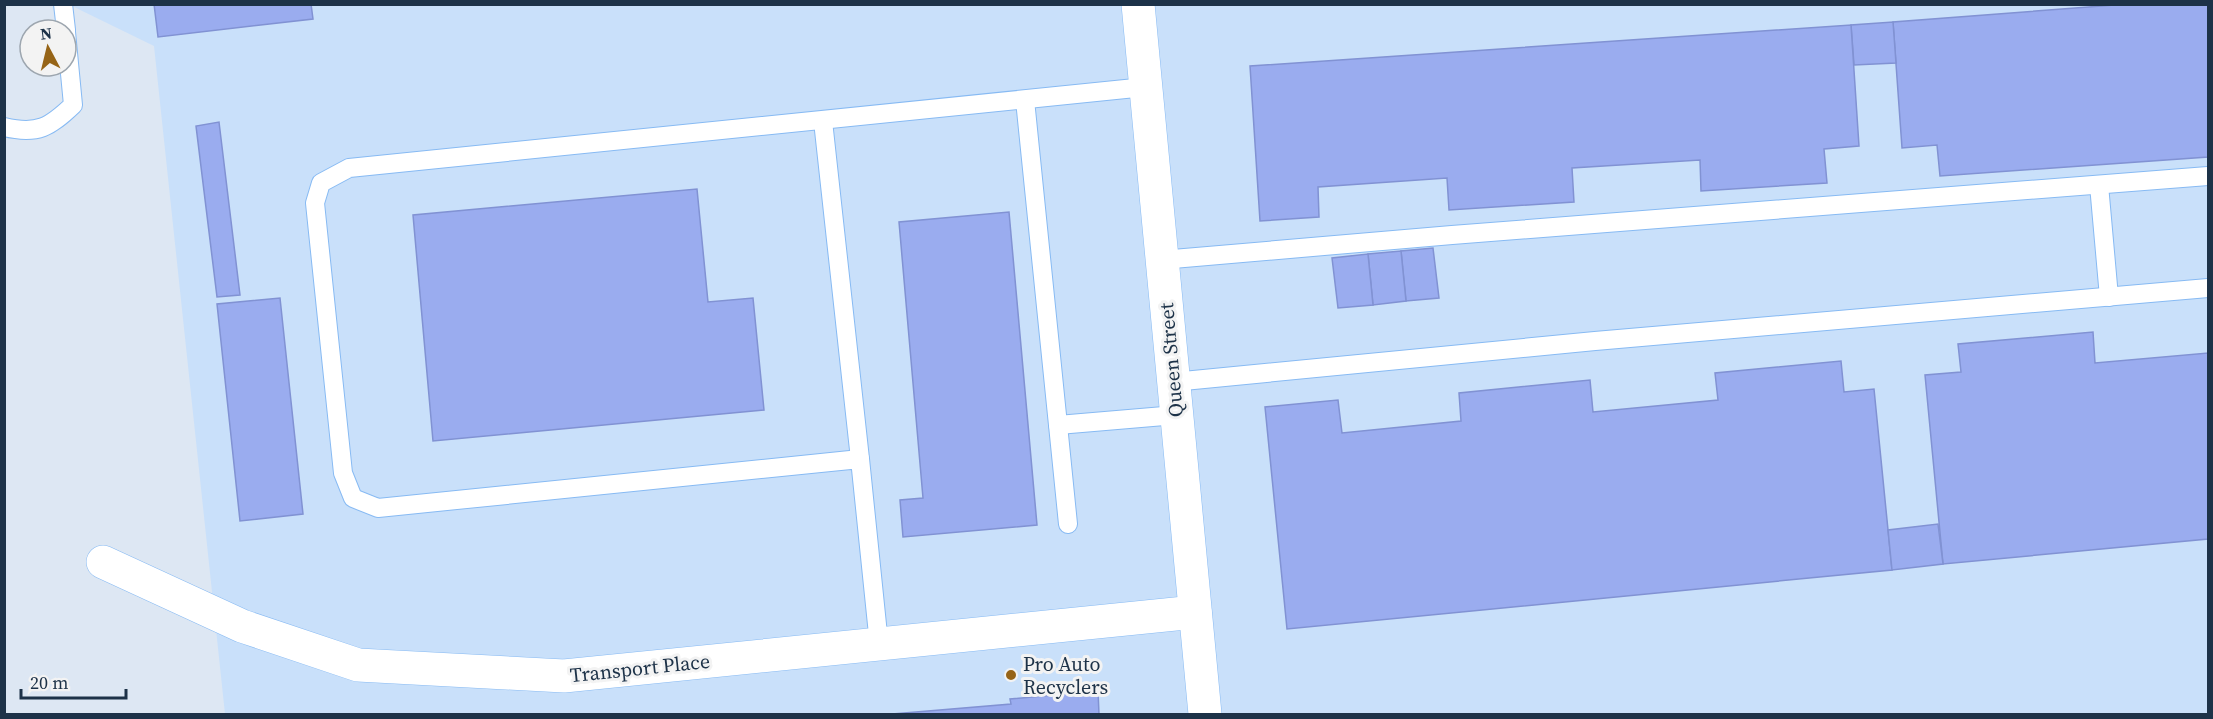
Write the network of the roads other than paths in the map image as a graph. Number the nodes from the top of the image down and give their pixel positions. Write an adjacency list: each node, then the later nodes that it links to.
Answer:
1 (1138, 4): 3 (street, Queen Street)
2 (70, 78): 6 (lane)
3 (1146, 87): 4 (lane); 9 (street, Queen Street)
4 (1025, 100): 5 (lane); 14 (lane)
5 (823, 121): 15 (lane); 15 (lane)
6 (4, 127)
7 (2208, 176): 8 (lane)
8 (2099, 184): 9 (lane); 11 (lane)
9 (1161, 260): 12 (street, Queen Street)
10 (2208, 288): 11 (lane)
11 (2109, 297): 12 (lane)
12 (1173, 382): 13 (street, Queen Street)
13 (1176, 415): 14 (lane); 18 (street, Queen Street)
14 (1058, 425): 16 (lane)
15 (860, 459): 19 (lane)
16 (1068, 524)
17 (103, 562): 19 (street, Transport Place)
18 (1195, 612): 19 (street, Transport Place); 20 (street, Queen Street)
19 (879, 644)
20 (1205, 714)

